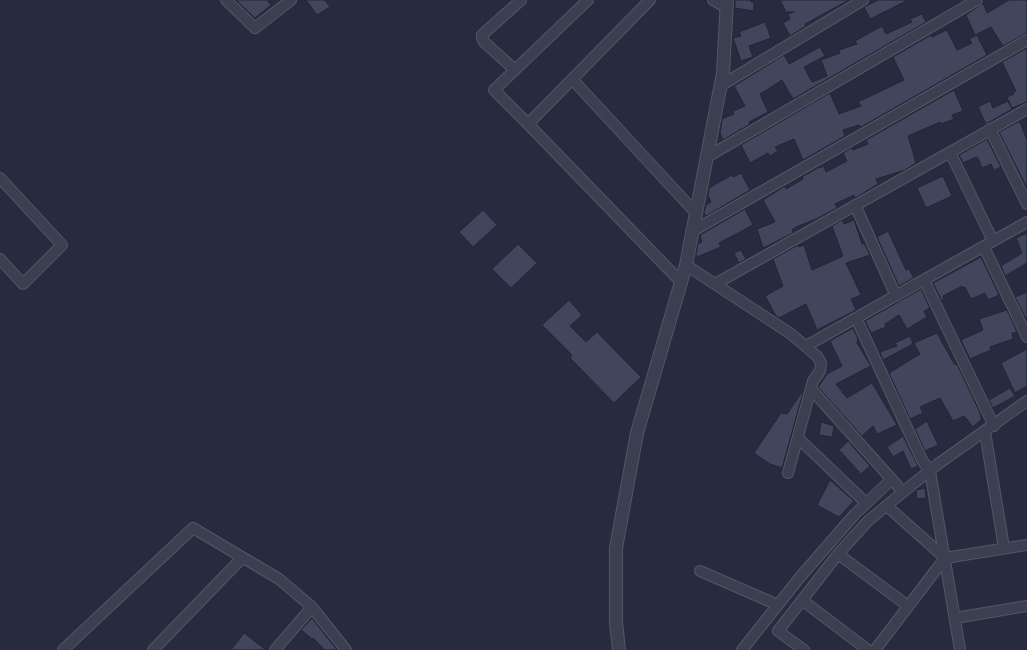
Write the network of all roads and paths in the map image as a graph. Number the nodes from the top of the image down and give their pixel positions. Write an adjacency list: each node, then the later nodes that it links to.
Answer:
1 (291, 0): 8 (street)
2 (521, 0): 11 (street)
3 (588, 0): 11 (street)
4 (650, 0): 12 (street)
5 (713, 0): 9 (street)
6 (863, 0): 13 (street)
7 (977, 0): 18 (street)
8 (229, 1)
9 (727, 4): 13 (street)
10 (1027, 40): 24 (street)
11 (514, 70): 15 (street)
12 (572, 79): 15 (street); 22 (street)
13 (720, 86): 18 (street)
14 (1027, 109): 16 (street)
15 (528, 124): 30 (street)
16 (990, 129): 17 (street); 20 (street)
17 (950, 152): 21 (street); 25 (street)
18 (706, 157): 22 (street)
19 (0, 178): 27 (street)
20 (1027, 204)
21 (855, 206): 31 (street); 32 (street)
22 (695, 212): 24 (street)
23 (1027, 222): 25 (street)
24 (691, 232): 28 (street)
25 (993, 242): 26 (street)
26 (984, 247): 29 (street); 34 (street)
27 (0, 260)
28 (686, 265): 30 (street); 31 (street)
29 (924, 280): 32 (street); 38 (street)
30 (681, 282): 62 (street)
31 (715, 284): 35 (street)
32 (896, 296): 33 (street)
33 (856, 318): 35 (street); 40 (street)
34 (1027, 337)
35 (806, 346): 36 (street)
36 (812, 390): 39 (street); 42 (street)
37 (1027, 401): 38 (street)
38 (990, 429): 40 (street); 47 (street)
39 (798, 438): 41 (street); 44 (street)
40 (930, 471): 43 (street); 50 (street)
41 (788, 473)
42 (892, 479): 43 (street); 44 (street)
43 (903, 492): 45 (street)
44 (866, 503): 53 (street)
45 (887, 506): 48 (street); 50 (street)
46 (1027, 544): 47 (street)
47 (1004, 548): 50 (street)
48 (838, 554): 52 (street); 54 (street)
49 (242, 558): 56 (street); 58 (street); 59 (street)
50 (945, 558): 54 (street); 57 (street)
51 (700, 571): 53 (street)
52 (802, 600): 64 (street); 65 (street)
53 (778, 605): 63 (street)
54 (908, 606): 66 (street)
55 (1027, 606): 57 (street)
56 (312, 607): 60 (street); 61 (street)
57 (955, 618): 67 (street)
58 (63, 650)
59 (153, 650)
60 (275, 650)
61 (346, 650)
62 (619, 650)
63 (742, 650)
64 (804, 650)
65 (868, 650)
66 (875, 650)
67 (960, 650)

